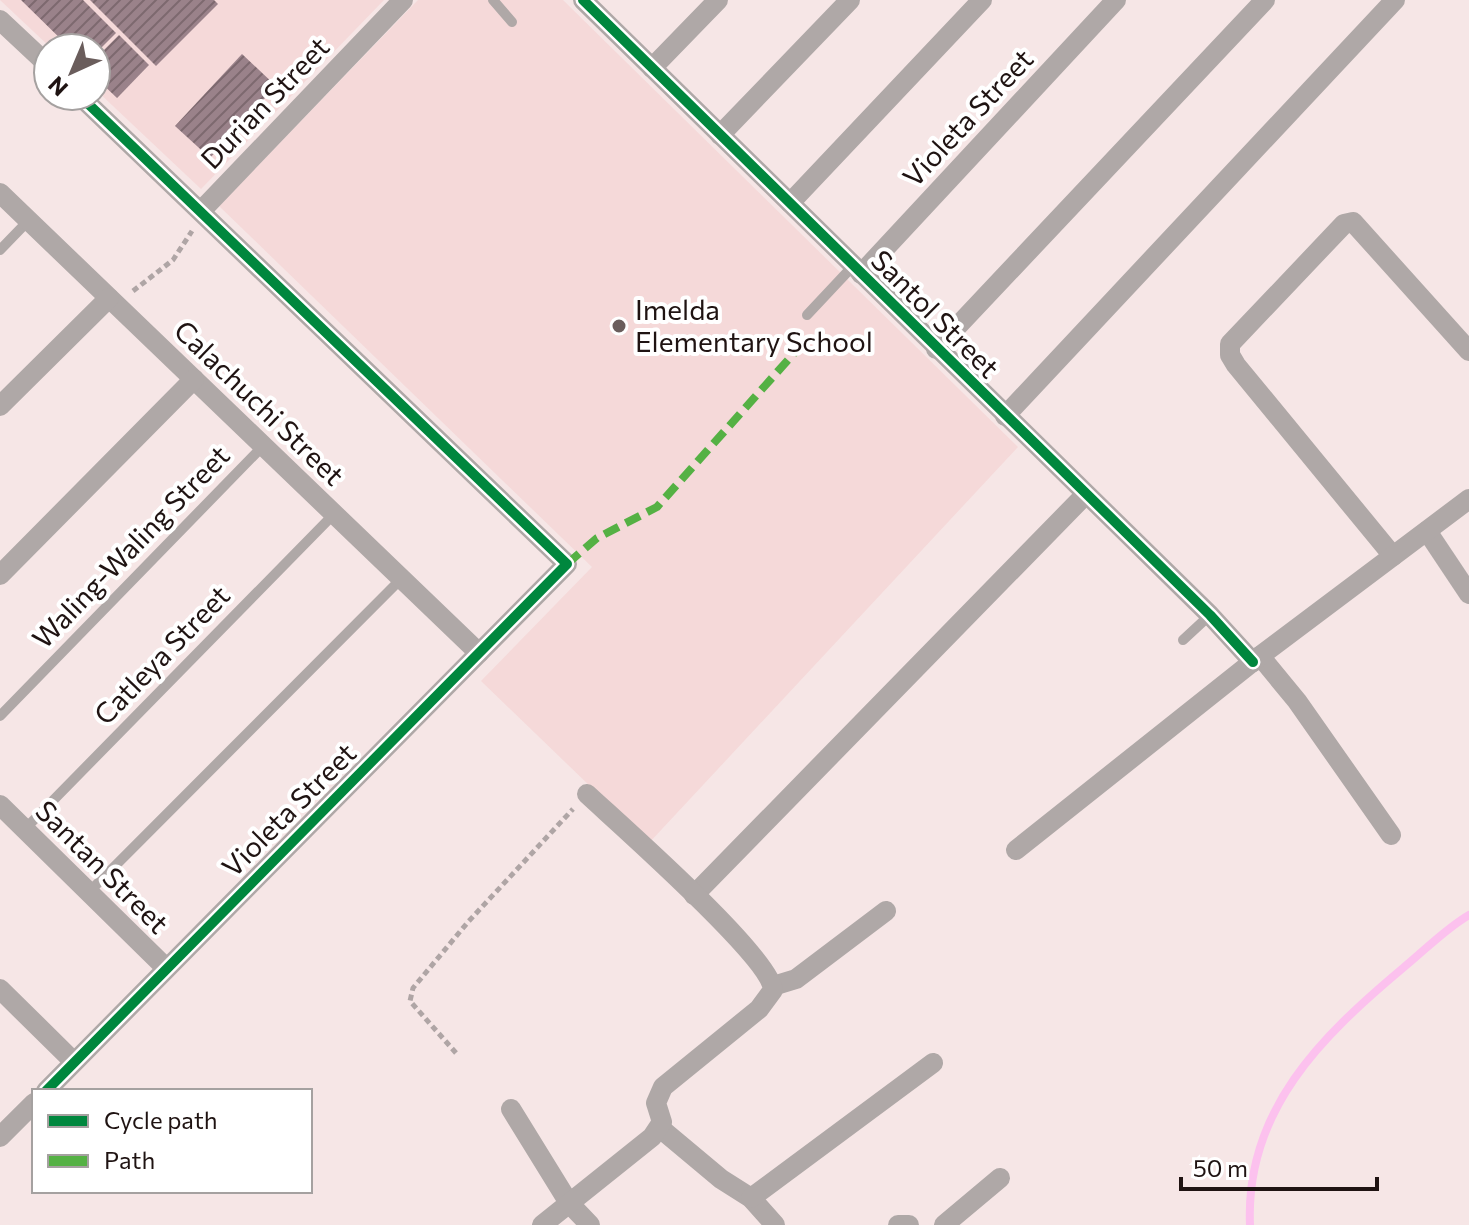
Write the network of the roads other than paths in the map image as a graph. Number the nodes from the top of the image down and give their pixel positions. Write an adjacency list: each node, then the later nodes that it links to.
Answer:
1 (403, 0): 18 (street, Durian Street)
2 (493, 0): 11 (lane)
3 (583, 0): 13 (street, Santol Street)
4 (718, 0): 13 (street)
5 (850, 0): 15 (street)
6 (982, 0): 17 (street)
7 (1116, 0): 21 (street, Violeta Street)
8 (1265, 0): 24 (street)
9 (1395, 0): 28 (street)
10 (0, 20): 12 (street)
11 (512, 22)
12 (32, 50)
13 (652, 68): 15 (street, Santol Street)
14 (97, 112): 18 (street)
15 (720, 135): 17 (street, Santol Street)
16 (0, 193): 19 (street, Calachuchi Street)
17 (790, 203): 21 (street, Santol Street)
18 (201, 211): 40 (street, Violeta Street)
19 (29, 220): 20 (lane); 22 (street, Calachuchi Street)
20 (0, 250)
21 (857, 270): 23 (lane); 24 (street, Santol Street)
22 (109, 298): 26 (street, Calachuchi Street); 27 (street)
23 (807, 315)
24 (936, 349): 28 (street, Santol Street)
25 (1469, 351): 34 (street)
26 (194, 379): 29 (street, Calachuchi Street); 35 (street)
27 (0, 406)
28 (1005, 416): 30 (street, Santol Street)
29 (263, 446): 32 (street, Calachuchi Street); 42 (lane, Waling-Waling Street)
30 (1085, 495): 38 (street, Santol Street); 49 (street)
31 (1469, 499): 33 (street)
32 (334, 514): 36 (street, Calachuchi Street); 45 (lane, Catleya Street)
33 (1427, 531): 34 (street); 37 (street)
34 (1393, 556): 41 (street)
35 (0, 575)
36 (401, 579): 40 (street, Calachuchi Street); 48 (lane)
37 (1469, 594)
38 (1210, 615): 39 (lane); 41 (street, Santol Street)
39 (1183, 640)
40 (479, 653): 51 (street, Violeta Street)
41 (1256, 659): 46 (street, Santol Street); 47 (street)
42 (0, 716)
43 (587, 794): 49 (street)
44 (0, 805): 45 (street, Santan Street)
45 (25, 829): 48 (street, Santan Street)
46 (1391, 835)
47 (1016, 850)
48 (89, 892): 51 (street, Santan Street)
49 (694, 895): 52 (street)
50 (886, 911): 52 (street)
51 (166, 968): 54 (street, Violeta Street)
52 (773, 986): 59 (street)
53 (0, 989): 54 (street)
54 (74, 1062): 56 (street, Violeta Street)
55 (933, 1063): 62 (street)
56 (48, 1089)
57 (32, 1105): 60 (street)
58 (511, 1109): 63 (street)
59 (660, 1128): 62 (street); 63 (street)
60 (0, 1137)
61 (1000, 1178): 69 (street)
62 (751, 1198): 66 (street)
63 (569, 1203): 64 (street); 65 (street)
64 (542, 1225)
65 (590, 1225)
66 (775, 1225)
67 (898, 1225): 68 (street)
68 (909, 1225)
69 (944, 1225)

